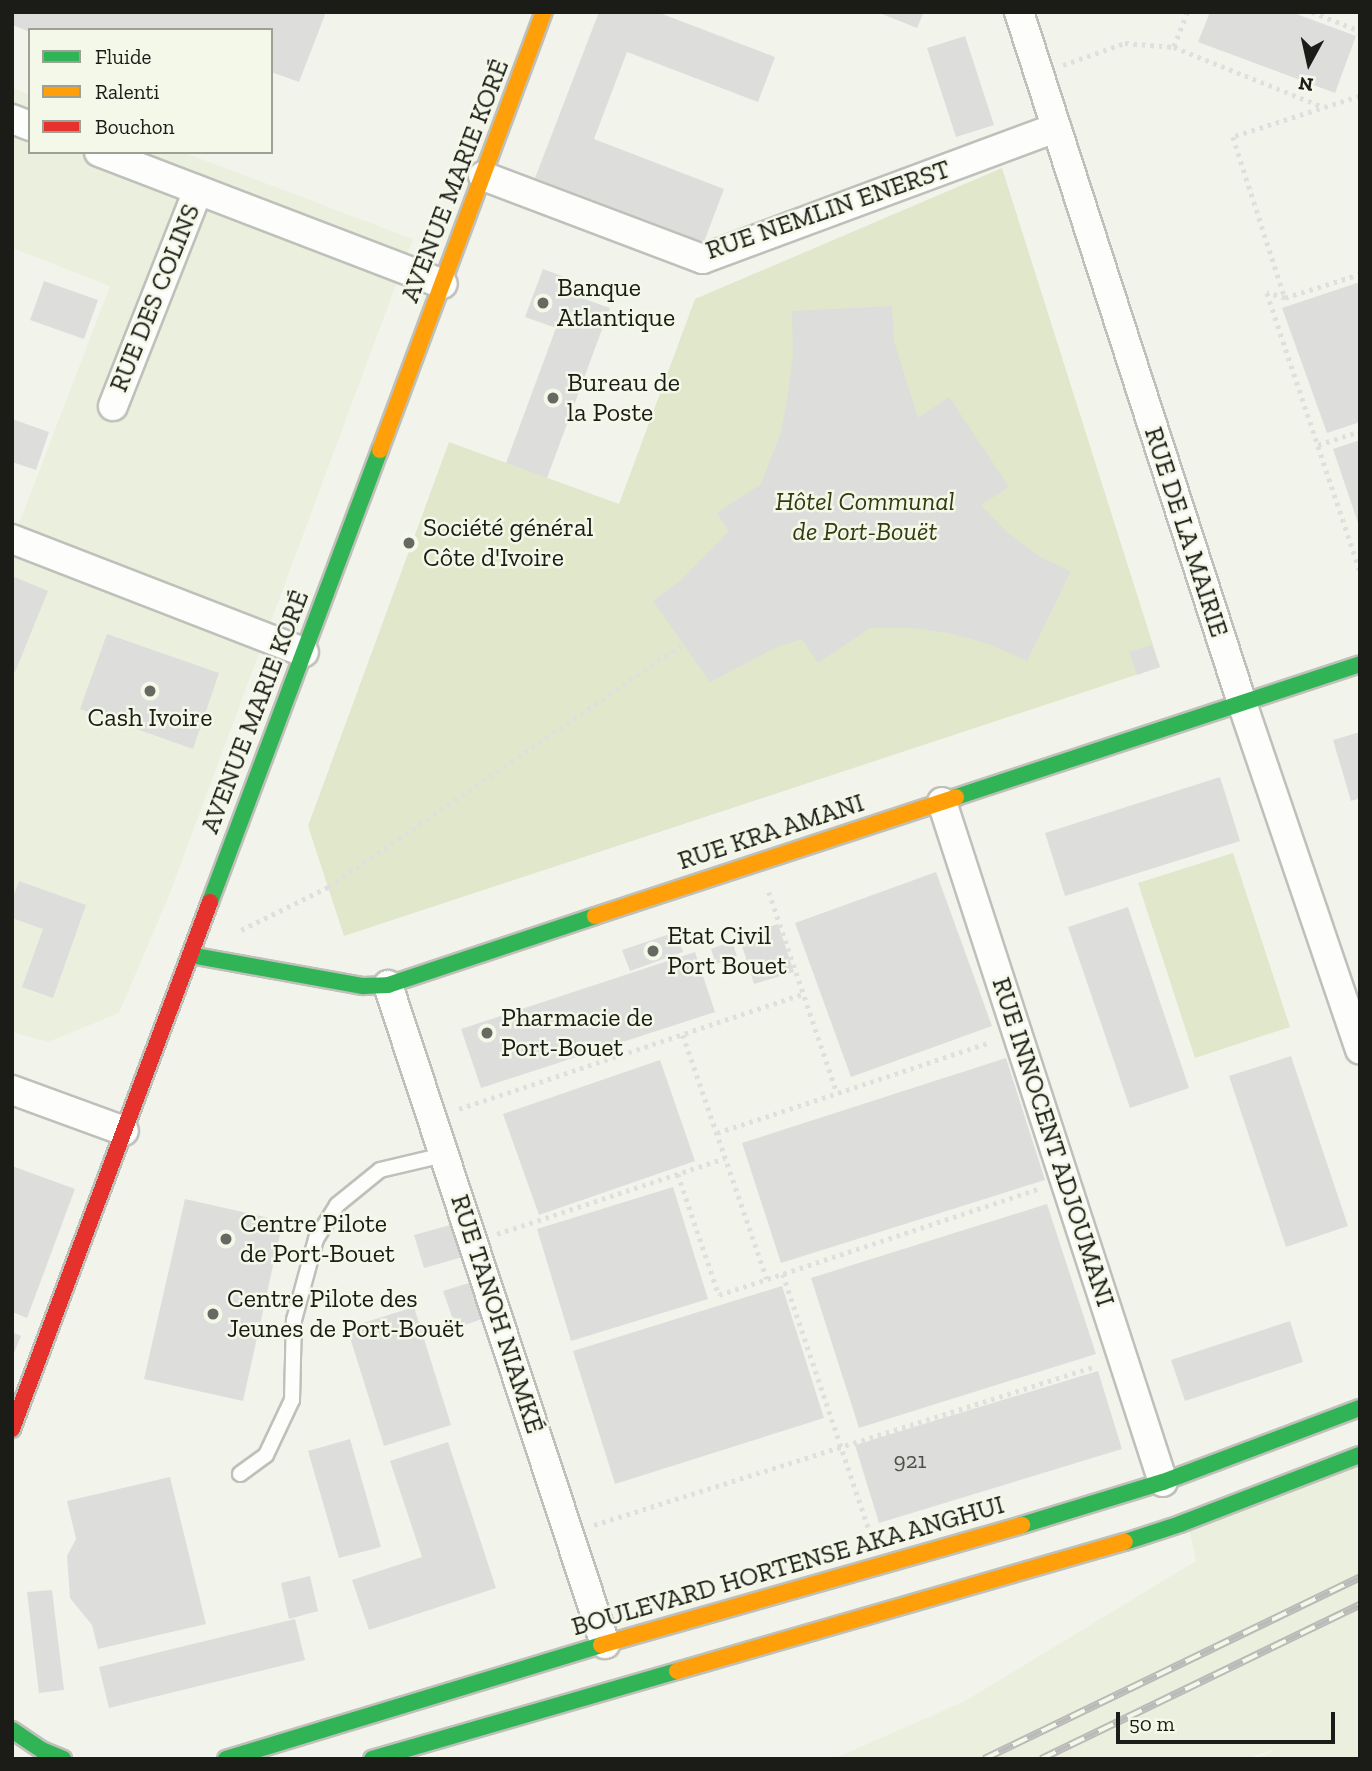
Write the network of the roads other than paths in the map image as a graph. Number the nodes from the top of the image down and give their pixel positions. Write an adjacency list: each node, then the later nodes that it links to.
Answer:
1 (544, 12): 5 (main road, AVENUE MARIE KORÉ)
2 (1019, 12): 3 (street, RUE DE LA MAIRIE)
3 (1056, 128): 5 (street, RUE NEMLIN ENERST); 12 (street, RUE DE LA MAIRIE)
4 (104, 154): 6 (street)
5 (483, 176): 7 (main road, AVENUE MARIE KORÉ)
6 (198, 190): 7 (street); 8 (street, RUE DES COLINS)
7 (442, 284): 10 (main road, AVENUE MARIE KORÉ)
8 (113, 406)
9 (12, 538): 10 (street)
10 (304, 652): 14 (main road, AVENUE MARIE KORÉ)
11 (1360, 664): 12 (main road, RUE KRA AMANI)
12 (1242, 702): 13 (main road, RUE KRA AMANI); 16 (street, RUE DE LA MAIRIE)
13 (942, 802): 15 (main road, RUE KRA AMANI); 24 (street, RUE INNOCENT ADJOUMANI)
14 (190, 956): 15 (main road, RUE KRA AMANI); 18 (main road, AVENUE MARIE KORÉ)
15 (388, 985): 19 (street, RUE TANOH NIAMKÉ)
16 (1360, 1049)
17 (12, 1090): 18 (street)
18 (124, 1131): 21 (main road, AVENUE MARIE KORÉ)
19 (444, 1155): 23 (lane); 25 (street, RUE TANOH NIAMKÉ)
20 (1360, 1408): 24 (main road, BOULEVARD HORTENSE AKA ANGHUI)
21 (12, 1429)
22 (1360, 1455): 29 (main road)
23 (240, 1474)
24 (1163, 1482): 25 (main road, BOULEVARD HORTENSE AKA ANGHUI)
25 (606, 1644): 28 (main road, BOULEVARD HORTENSE AKA ANGHUI)
26 (12, 1730): 27 (main road)
27 (63, 1759)
28 (226, 1759)
29 (372, 1759)

